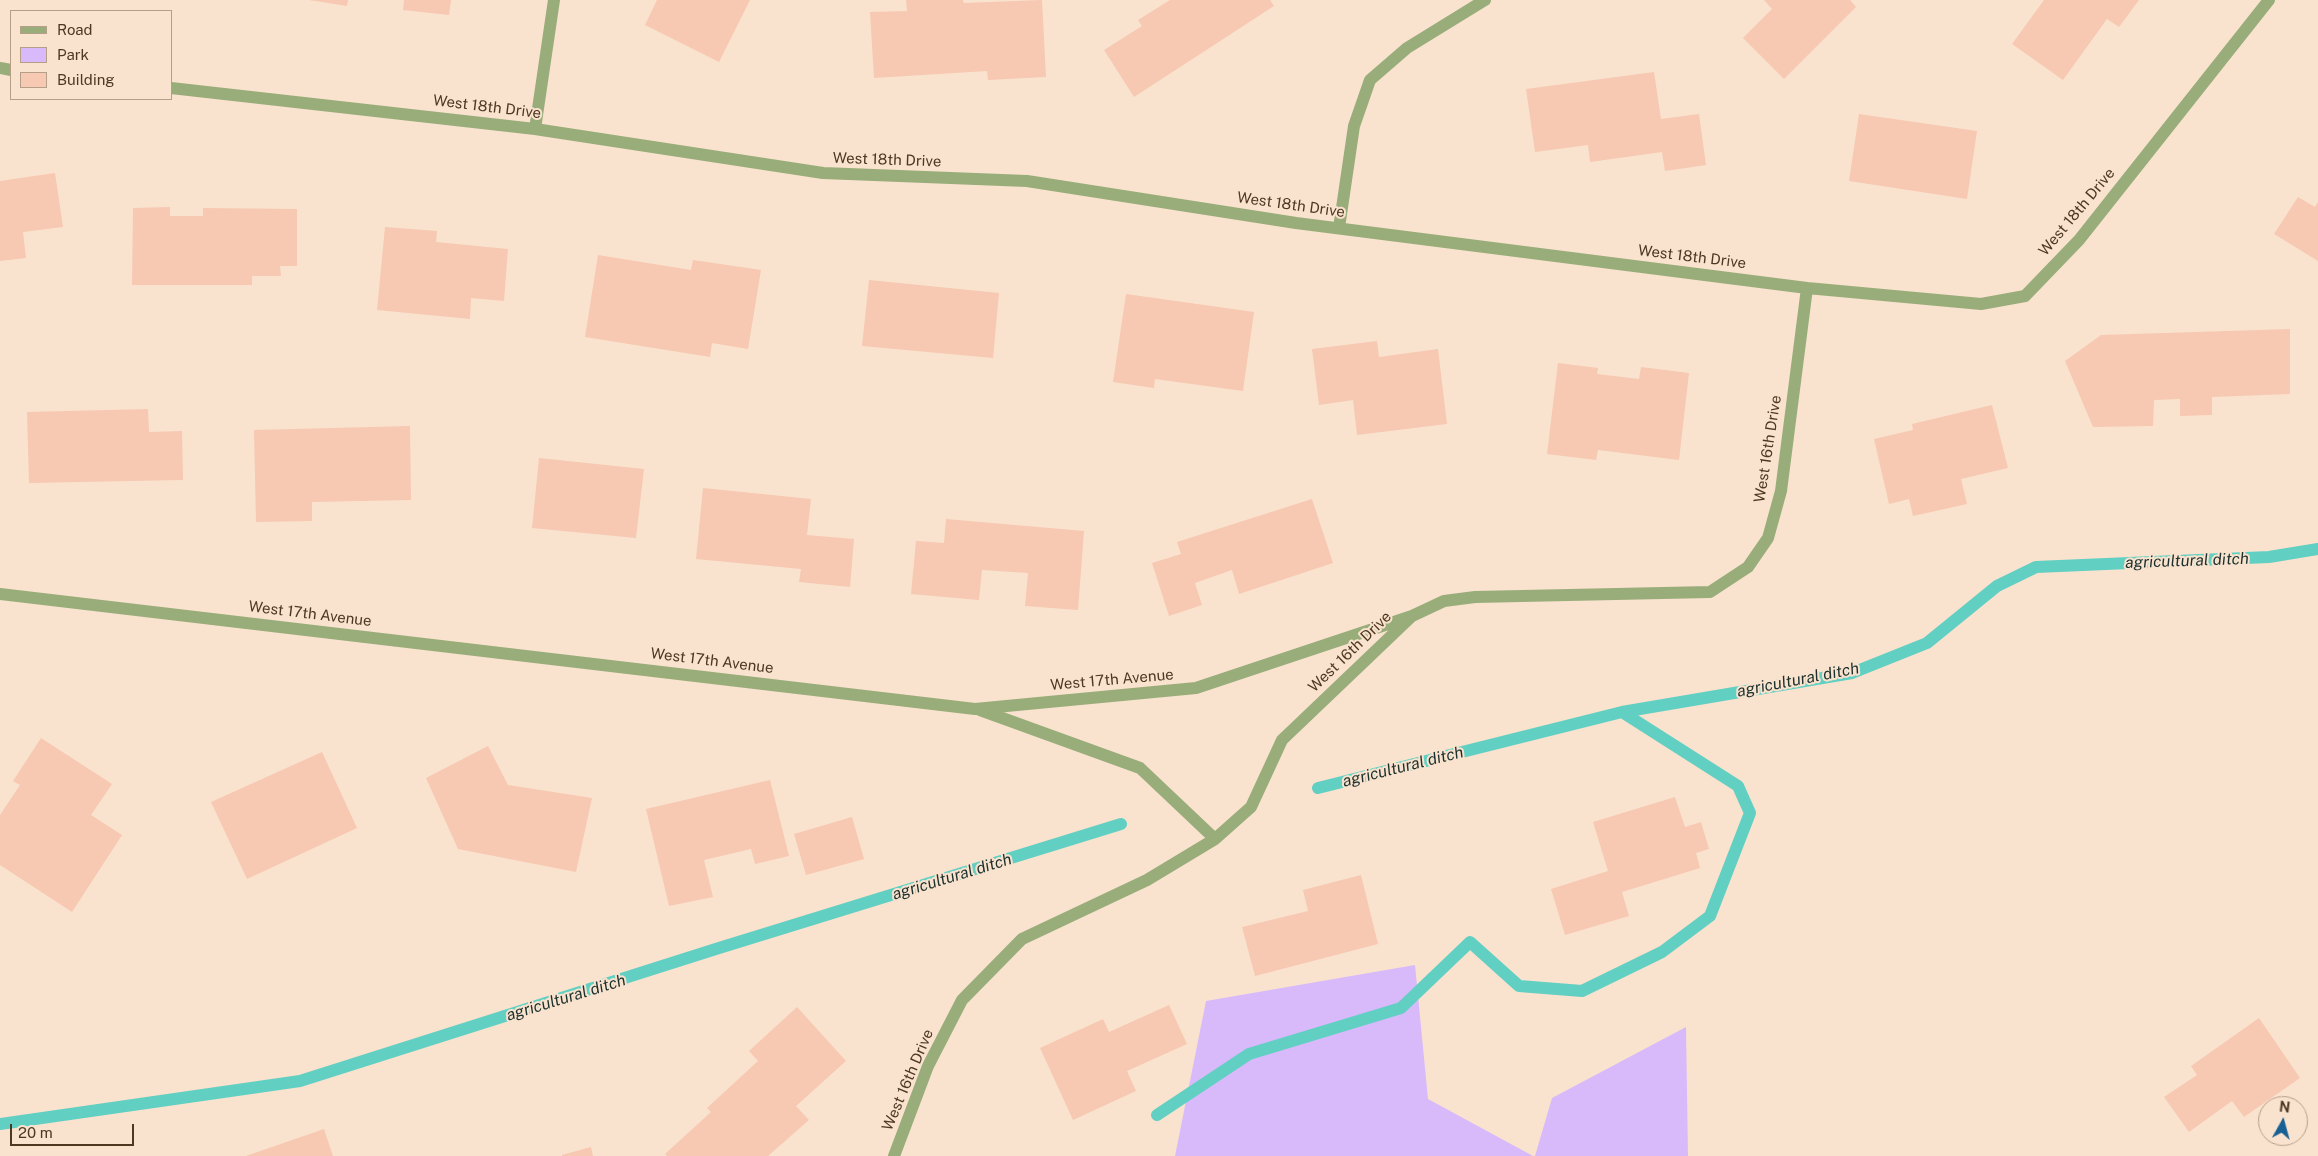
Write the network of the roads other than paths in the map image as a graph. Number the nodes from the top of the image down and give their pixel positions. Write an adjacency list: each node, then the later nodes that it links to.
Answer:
1 (554, 0): 5 (street)
2 (1484, 0): 6 (street)
3 (2269, 0): 7 (street, West 18th Drive)
4 (172, 88): 5 (street, West 18th Drive)
5 (535, 129): 6 (street, West 18th Drive)
6 (1339, 228): 7 (street, West 18th Drive)
7 (1807, 288): 9 (street, West 16th Drive)
8 (0, 594): 10 (street, West 17th Avenue)
9 (1412, 616): 10 (street, West 17th Avenue); 11 (street, West 16th Drive)
10 (975, 709): 11 (street)
11 (1215, 839): 12 (street, West 16th Drive)
12 (894, 1156)

